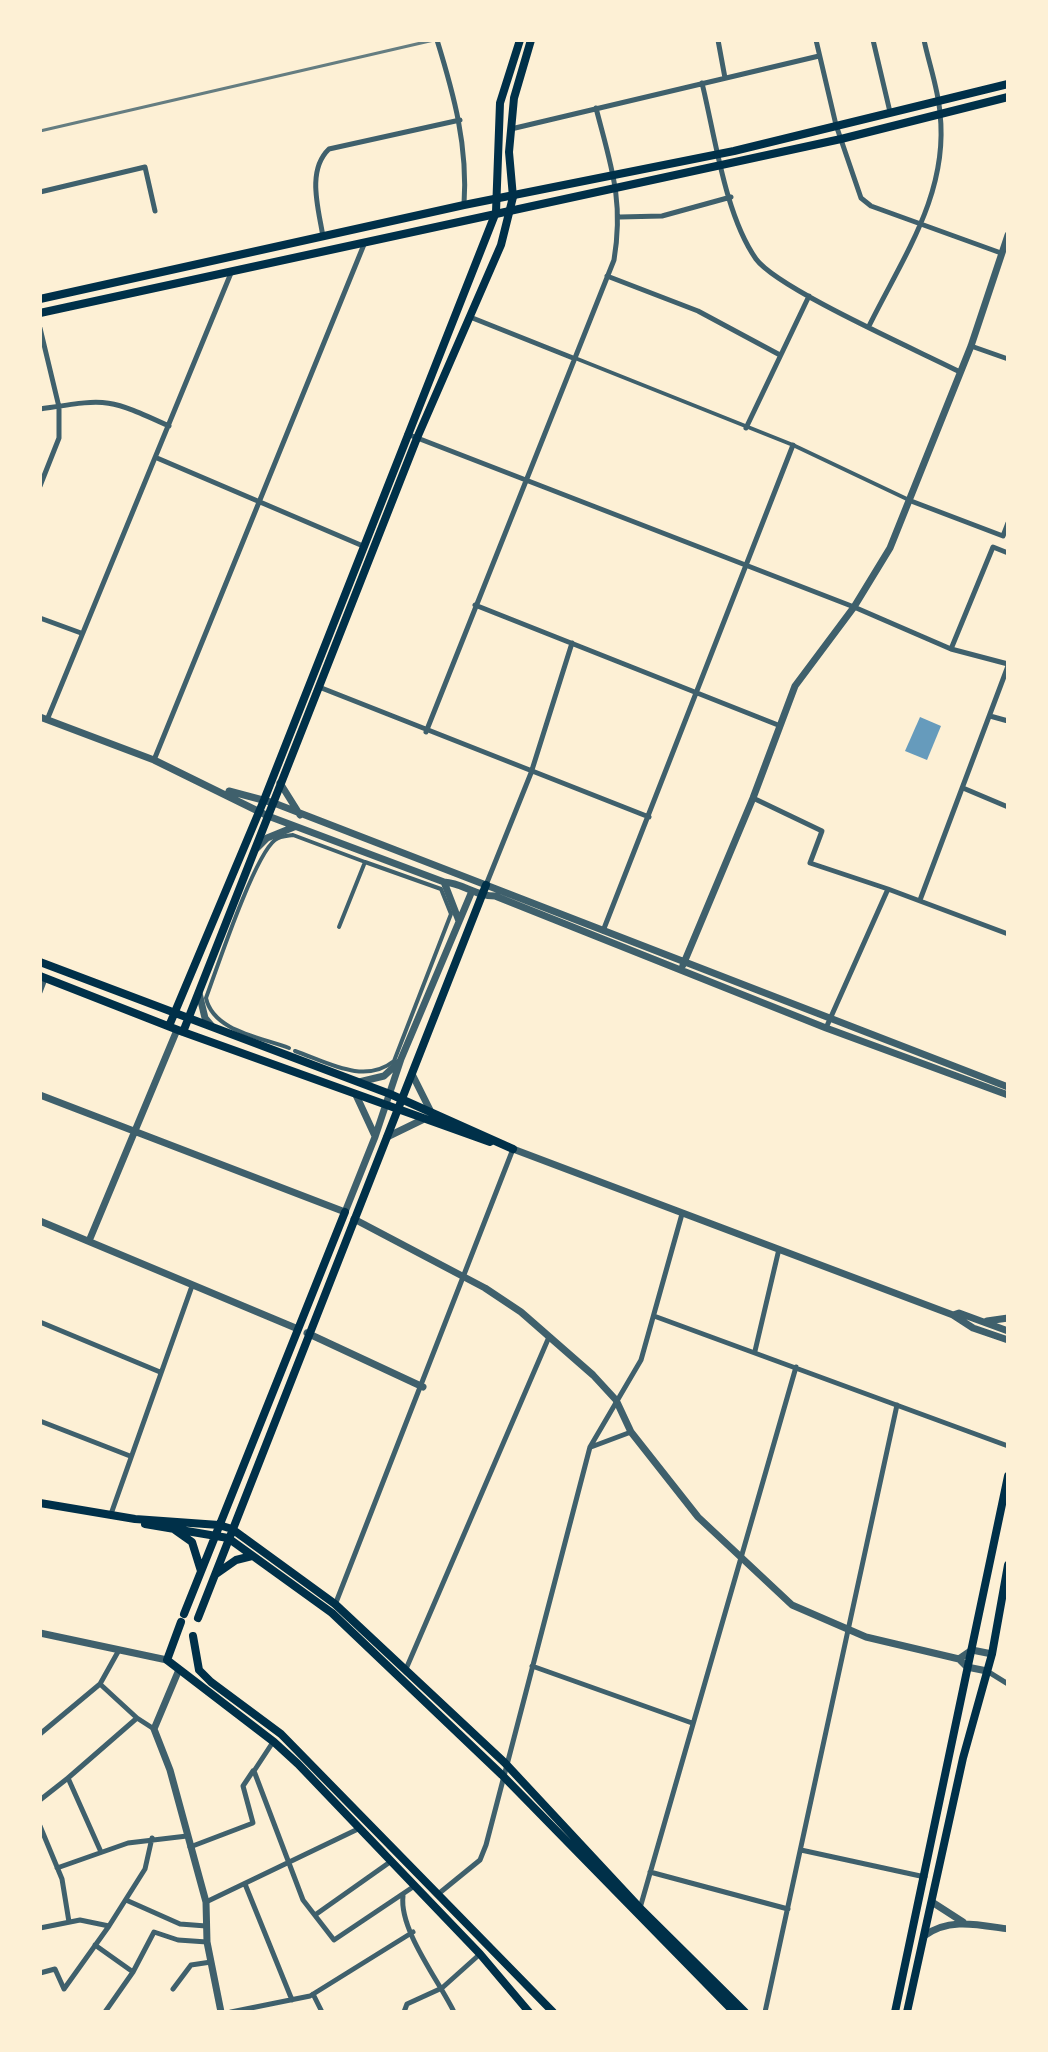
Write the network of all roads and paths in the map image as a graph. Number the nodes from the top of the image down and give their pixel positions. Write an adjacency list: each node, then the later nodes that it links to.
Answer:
1 (437, 40): 17 (street)
2 (520, 40): 27 (main road)
3 (531, 40): 19 (main road)
4 (718, 40): 9 (street)
5 (816, 40): 8 (street)
6 (873, 40): 15 (street)
7 (924, 40): 13 (street)
8 (819, 56): 9 (street); 18 (street)
9 (725, 78): 10 (street)
10 (702, 83): 14 (street); 21 (street)
11 (1008, 84): 13 (main road)
12 (1008, 97): 16 (main road)
13 (938, 101): 15 (main road); 16 (street)
14 (596, 108): 19 (street); 23 (street)
15 (890, 112): 18 (main road)
16 (940, 113): 20 (main road); 33 (street)
17 (460, 120): 28 (street); 35 (street)
18 (836, 125): 20 (street); 21 (main road)
19 (511, 129): 25 (main road)
20 (841, 139): 22 (main road); 33 (street)
21 (719, 154): 22 (street); 23 (main road)
22 (722, 165): 23 (main road); 26 (street)
23 (615, 181): 25 (main road); 29 (main road); 32 (street)
24 (40, 192): 30 (street)
25 (513, 197): 27 (main road); 29 (main road)
26 (731, 197): 32 (street); 40 (street)
27 (498, 199): 28 (main road); 31 (main road)
28 (464, 205): 35 (main road)
29 (512, 208): 31 (main road); 43 (main road)
30 (155, 211)
31 (496, 212): 36 (main road); 55 (main road)
32 (620, 217): 39 (street)
33 (923, 223): 37 (street); 44 (street)
34 (1008, 235): 37 (street)
35 (323, 237): 41 (main road)
36 (365, 242): 38 (main road); 62 (street)
37 (1001, 253): 46 (street)
38 (231, 272): 42 (main road); 53 (street)
39 (607, 276): 47 (street); 48 (street)
40 (809, 296): 44 (street); 47 (street)
41 (40, 299)
42 (40, 313)
43 (470, 317): 48 (street); 56 (main road)
44 (869, 326): 50 (street)
45 (40, 328): 51 (street)
46 (971, 346): 49 (street); 50 (street)
47 (780, 355): 54 (street)
48 (573, 358): 54 (street); 59 (street)
49 (1008, 359)
50 (960, 372): 61 (street)
51 (59, 407): 52 (street); 53 (street); 60 (street)
52 (40, 409)
53 (169, 426): 58 (street)
54 (746, 428): 57 (street)
55 (406, 434): 56 (street); 64 (main road)
56 (417, 438): 59 (street); 74 (main road)
57 (793, 445): 61 (street); 66 (street)
58 (157, 458): 62 (street); 70 (street)
59 (524, 481): 66 (street); 67 (street)
60 (40, 486)
61 (911, 501): 63 (street); 68 (street)
62 (260, 504): 64 (street); 81 (street)
63 (1008, 523)
64 (363, 546): 87 (main road)
65 (1008, 553): 72 (street)
66 (745, 566): 68 (street); 75 (street)
67 (475, 605): 71 (street); 80 (street)
68 (854, 607): 72 (street); 79 (street)
69 (40, 618): 70 (street)
70 (81, 633): 77 (street)
71 (572, 643): 75 (street); 82 (street)
72 (951, 649): 73 (street)
73 (1008, 665): 76 (street)
74 (317, 687): 80 (street); 83 (main road)
75 (696, 691): 79 (street); 93 (street)
76 (990, 716): 78 (street); 85 (street)
77 (44, 719): 81 (street)
78 (1008, 721)
79 (778, 725): 86 (street)
80 (426, 732): 82 (street)
81 (154, 760): 84 (street)
82 (531, 773): 93 (street); 99 (street)
83 (280, 783): 88 (main road); 92 (street)
84 (216, 788): 87 (street); 90 (street)
85 (963, 788): 89 (street); 103 (street)
86 (753, 798): 100 (street); 110 (street)
87 (264, 800): 88 (street); 90 (main road)
88 (274, 803): 91 (main road); 92 (street)
89 (1008, 807)
90 (258, 812): 91 (street); 114 (main road)
91 (268, 816): 94 (street); 95 (main road)
92 (302, 816): 97 (street)
93 (649, 817): 106 (street)
94 (297, 827): 95 (street); 98 (street)
95 (255, 849): 113 (main road)
96 (365, 862): 96 (street); 105 (street)
97 (476, 881): 99 (street); 101 (street)
98 (444, 882): 101 (street); 104 (street)
99 (486, 885): 102 (main road); 106 (street)
100 (888, 889): 103 (street); 116 (street)
101 (471, 892): 102 (street); 104 (street)
102 (482, 896): 108 (street); 121 (main road)
103 (920, 900): 107 (street)
104 (459, 922): 120 (street)
105 (339, 927)
106 (603, 931): 108 (street); 110 (street)
107 (1008, 934)
108 (599, 940): 110 (street)
109 (40, 962): 114 (main road)
110 (682, 967): 116 (street); 118 (street)
111 (43, 977): 112 (street); 119 (main road)
112 (40, 992)
113 (199, 993): 115 (main road); 117 (street)
114 (173, 1011): 115 (main road); 119 (main road)
115 (189, 1018): 117 (main road); 119 (main road)
116 (830, 1020): 118 (street); 123 (street)
117 (213, 1027): 122 (main road)
118 (826, 1028): 127 (street)
119 (177, 1029): 126 (main road); 133 (street)
120 (401, 1059): 122 (street); 124 (street)
121 (413, 1076): 128 (main road); 131 (street)
122 (355, 1082): 124 (main road)
123 (1008, 1087)
124 (390, 1094): 128 (main road); 129 (street)
125 (40, 1095): 133 (street)
126 (356, 1095): 129 (main road); 134 (street)
127 (1008, 1095)
128 (403, 1099): 130 (main road); 131 (main road)
129 (385, 1106): 130 (main road); 134 (street)
130 (399, 1110): 132 (main road); 134 (main road)
131 (431, 1112): 135 (main road)
132 (422, 1120): 134 (street); 135 (main road)
133 (135, 1134): 136 (street); 140 (street)
134 (380, 1138): 136 (street); 138 (main road)
135 (513, 1149): 137 (street); 142 (street)
136 (345, 1212): 149 (main road)
137 (682, 1214): 141 (street); 145 (street)
138 (354, 1219): 142 (street); 149 (main road)
139 (40, 1221): 140 (street)
140 (89, 1241): 143 (street)
141 (779, 1249): 144 (street); 153 (street)
142 (463, 1276): 151 (street); 156 (street)
143 (192, 1286): 149 (street); 155 (street)
144 (953, 1315): 147 (street); 152 (street)
145 (654, 1316): 153 (street); 157 (street)
146 (1008, 1318): 147 (street)
147 (979, 1320): 150 (street)
148 (40, 1322): 155 (street)
149 (303, 1331): 156 (street); 169 (main road); 170 (main road)
150 (1008, 1331)
151 (549, 1337): 157 (street); 188 (street)
152 (1008, 1340)
153 (755, 1351): 154 (street)
154 (796, 1367): 158 (street); 171 (street)
155 (160, 1372): 163 (street)
156 (423, 1387): 176 (street)
157 (616, 1400): 160 (street); 162 (street)
158 (897, 1405): 161 (street); 178 (street)
159 (40, 1421): 163 (street)
160 (631, 1432): 162 (street); 171 (street)
161 (1008, 1446)
162 (590, 1447): 186 (street)
163 (130, 1456): 166 (street)
164 (1008, 1476): 182 (main road)
165 (40, 1503): 166 (main road)
166 (111, 1514): 167 (main road)
167 (135, 1519): 168 (main road); 169 (main road)
168 (171, 1528): 169 (main road); 174 (main road)
169 (218, 1530): 170 (main road); 174 (main road)
170 (230, 1534): 172 (main road); 175 (main road); 176 (main road)
171 (739, 1555): 178 (street); 195 (street)
172 (252, 1556): 175 (main road); 176 (main road)
173 (1008, 1565): 183 (main road)
174 (201, 1572): 185 (main road)
175 (213, 1577): 177 (main road)
176 (334, 1609): 188 (main road); 191 (main road)
177 (198, 1618)
178 (849, 1629): 184 (street); 209 (street)
179 (40, 1633): 181 (street)
180 (193, 1636): 219 (main road)
181 (120, 1649): 185 (street); 192 (street)
182 (972, 1650): 183 (street); 184 (street); 187 (main road)
183 (992, 1654): 189 (main road)
184 (959, 1659): 187 (street)
185 (167, 1660): 190 (main road)
186 (532, 1666): 195 (street); 199 (street)
187 (967, 1667): 189 (street); 215 (main road)
188 (405, 1671): 191 (street); 199 (main road)
189 (987, 1671): 193 (street); 222 (main road)
190 (178, 1672): 196 (street); 198 (main road)
191 (402, 1681): 201 (main road)
192 (100, 1684): 194 (street); 197 (street)
193 (1008, 1684)
194 (137, 1718): 196 (street); 202 (street)
195 (692, 1723): 214 (street)
196 (154, 1729): 206 (street)
197 (40, 1734)
198 (274, 1742): 200 (street); 205 (main road)
199 (505, 1763): 201 (street); 224 (main road)
200 (254, 1771): 208 (street); 212 (street)
201 (502, 1775): 219 (street); 224 (main road)
202 (68, 1778): 203 (street); 210 (street)
203 (40, 1800)
204 (40, 1826): 213 (street)
205 (358, 1829): 211 (main road); 212 (street)
206 (187, 1836): 207 (street); 208 (street)
207 (152, 1838): 210 (street); 220 (street)
208 (190, 1847): 221 (street)
209 (801, 1850): 215 (street); 223 (street)
210 (101, 1852): 213 (street)
211 (390, 1862): 217 (main road); 225 (street)
212 (289, 1863): 216 (street); 225 (street)
213 (57, 1868): 226 (street)
214 (650, 1872): 223 (street); 224 (street)
215 (926, 1877): 255 (main road)
216 (245, 1884): 221 (street); 243 (street)
217 (413, 1887): 218 (street); 236 (main road)
218 (403, 1895): 225 (street); 232 (street)
219 (436, 1895): 251 (main road)
220 (126, 1900): 228 (street); 229 (street)
221 (206, 1902): 229 (street)
222 (932, 1902): 227 (street); 233 (main road)
223 (788, 1909): 254 (street)
224 (639, 1913): 252 (main road); 253 (main road)
225 (315, 1915)
226 (69, 1922): 228 (street); 230 (street)
227 (965, 1923): 231 (street); 233 (street)
228 (109, 1926): 235 (street)
229 (206, 1926): 234 (street)
230 (40, 1928)
231 (1008, 1929)
232 (413, 1932): 240 (street); 242 (street)
233 (924, 1936): 256 (main road)
234 (207, 1942): 237 (street); 238 (street)
235 (95, 1945): 238 (street); 239 (street)
236 (480, 1954): 240 (street); 250 (main road)
237 (212, 1962): 241 (street); 245 (street)
238 (133, 1972): 244 (street)
239 (40, 1973)
240 (442, 1988): 248 (street); 249 (street)
241 (173, 1989)
242 (313, 1994): 243 (street); 247 (street)
243 (292, 2000): 246 (street)
244 (105, 2012)
245 (221, 2012)
246 (231, 2012)
247 (322, 2012)
248 (404, 2012)
249 (454, 2012)
250 (529, 2012)
251 (553, 2012)
252 (734, 2012)
253 (745, 2012)
254 (765, 2012)
255 (895, 2012)
256 (907, 2012)

